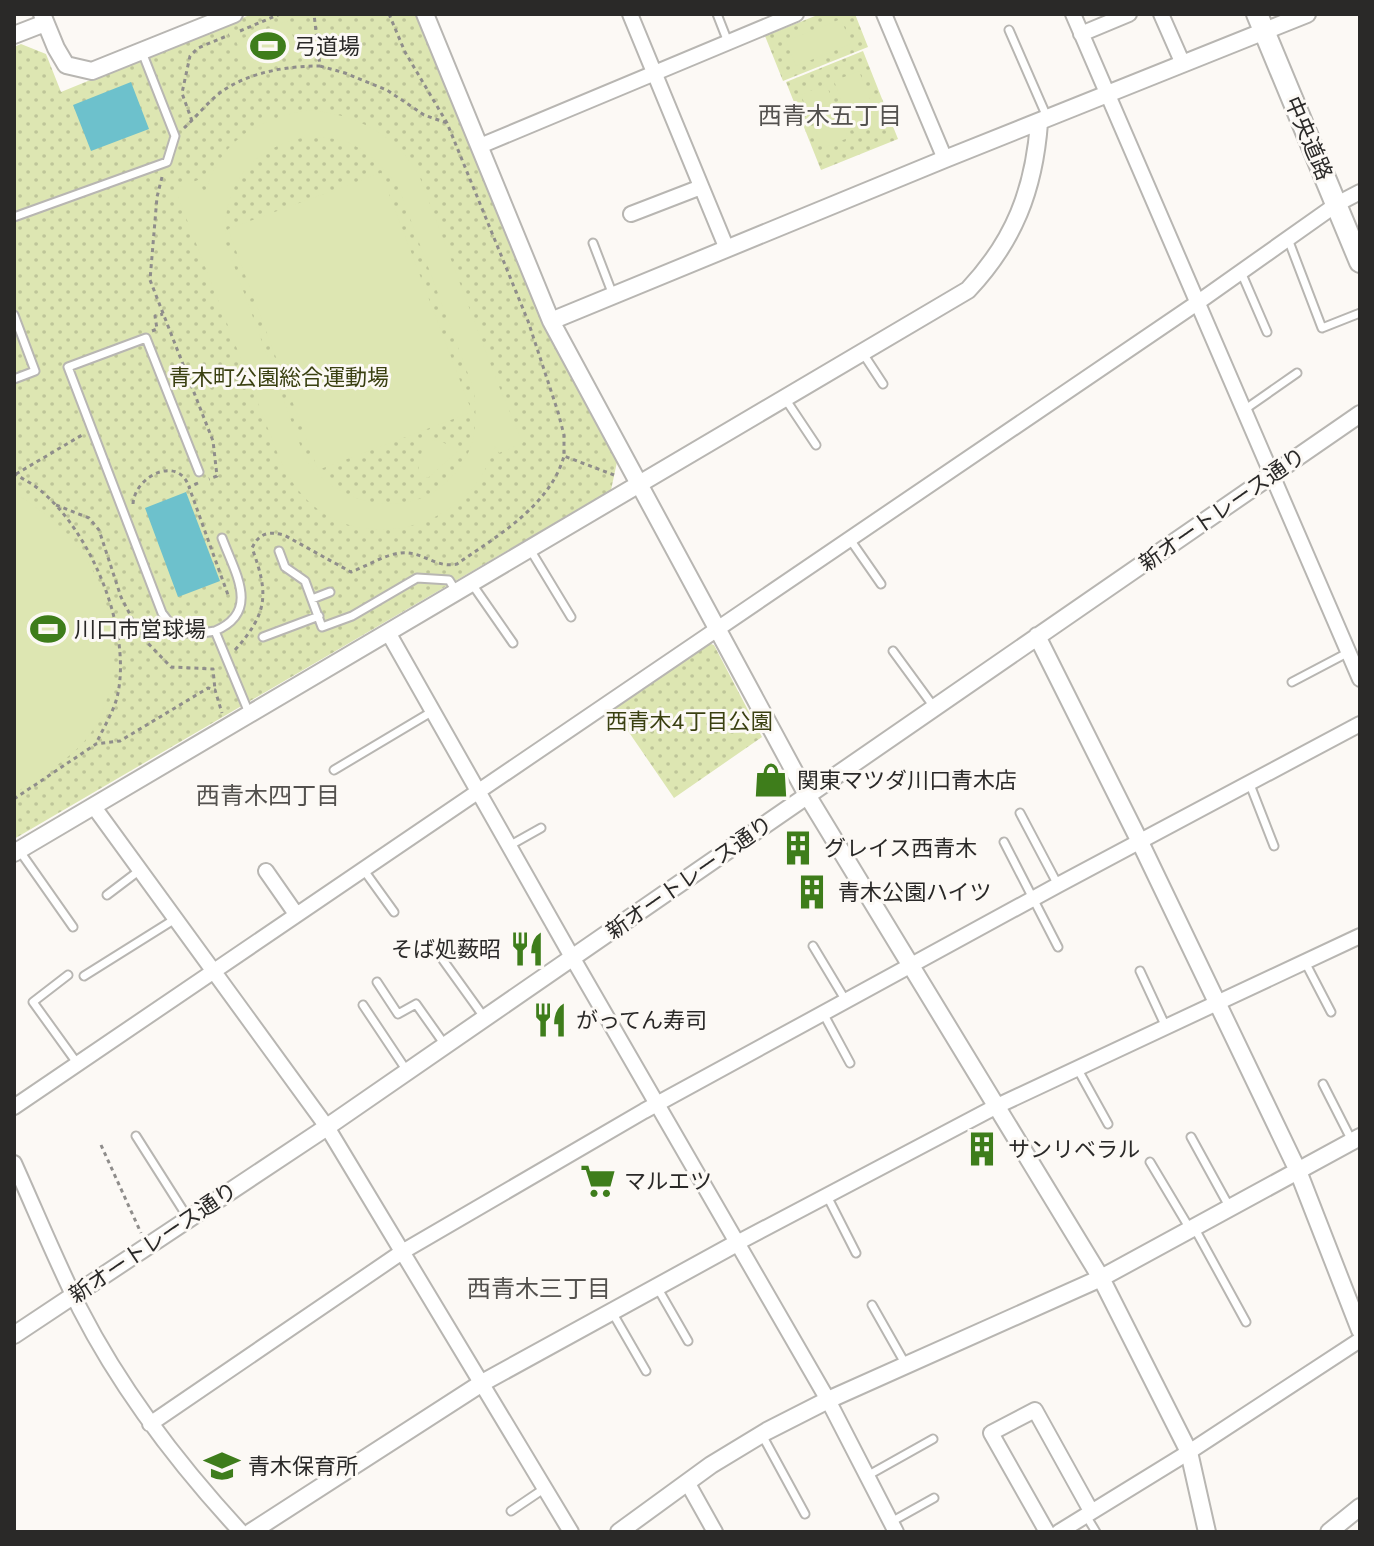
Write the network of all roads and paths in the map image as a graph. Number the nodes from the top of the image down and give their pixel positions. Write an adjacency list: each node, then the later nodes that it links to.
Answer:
1 (234, 14): 20 (street)
2 (280, 14): 25 (path)
3 (314, 14): 22 (path)
4 (389, 14): 27 (path)
5 (425, 14): 29 (street)
6 (630, 14): 23 (street)
7 (717, 14): 19 (lane)
8 (796, 14): 19 (street)
9 (884, 14): 30 (street)
10 (1073, 14): 17 (street)
11 (1129, 14): 17 (street)
12 (1161, 14): 21 (street)
13 (1307, 14): 15 (street)
14 (44, 18): 18 (street); 20 (street)
15 (1261, 23): 21 (street); 34 (main road, 中央道路)
16 (1009, 30): 26 (lane)
17 (1081, 34): 24 (street)
18 (14, 35)
19 (728, 42): 23 (street)
20 (142, 52): 28 (lane)
21 (1183, 64): 24 (street)
22 (320, 66): 25 (path); 27 (path)
23 (655, 73): 29 (street); 32 (street)
24 (1106, 94): 26 (street); 43 (street)
25 (192, 121): 28 (path)
26 (1043, 121): 30 (street); 48 (street)
27 (447, 123): 57 (path)
28 (175, 136): 31 (lane)
29 (480, 146): 46 (street)
30 (945, 159): 39 (street)
31 (167, 162): 36 (lane); 62 (path)
32 (701, 187): 35 (street); 39 (street)
33 (1360, 192): 34 (street)
34 (1337, 204): 37 (street); 40 (main road, 中央道路)
35 (631, 214)
36 (14, 217)
37 (1288, 239): 41 (street); 44 (lane)
38 (593, 243): 42 (lane)
39 (727, 249): 42 (street)
40 (1360, 262)
41 (1241, 272): 43 (street); 47 (lane)
42 (613, 295): 46 (street)
43 (1197, 303): 53 (street); 66 (street)
44 (1360, 313)
45 (14, 315): 50 (lane)
46 (551, 321): 61 (street)
47 (1267, 332)
48 (862, 352): 51 (lane); 52 (street)
49 (1297, 373): 53 (lane)
50 (14, 379)
51 (883, 384)
52 (785, 398): 56 (lane); 61 (street)
53 (1244, 410): 59 (street)
54 (1360, 414): 59 (street, 新オートレース通り)
55 (92, 429): 58 (lane); 60 (path); 77 (lane)
56 (816, 445)
57 (564, 456): 61 (path); 84 (path)
58 (199, 472)
59 (1272, 473): 79 (street, 新オートレース通り); 83 (street)
60 (15, 474): 63 (path)
61 (640, 484): 67 (street); 76 (street)
62 (189, 487): 64 (path); 73 (path)
63 (52, 504): 85 (path); 94 (path)
64 (133, 505)
65 (222, 538): 77 (lane)
66 (849, 538): 69 (lane); 76 (street)
67 (530, 550): 70 (street); 75 (lane)
68 (279, 551): 72 (lane)
69 (881, 584)
70 (465, 589): 74 (lane); 78 (street); 81 (lane)
71 (330, 592): 72 (lane)
72 (312, 599): 74 (lane)
73 (229, 600)
74 (319, 616): 80 (lane)
75 (571, 617)
76 (717, 627): 97 (street); 98 (street)
77 (215, 631): 84 (lane)
78 (389, 634): 90 (street); 91 (street)
79 (1037, 636): 89 (street, 新オートレース通り); 104 (street)
80 (263, 637)
81 (513, 643)
82 (893, 651): 89 (lane)
83 (1349, 652): 86 (street); 87 (lane)
84 (225, 658): 85 (path); 91 (lane)
85 (213, 669): 88 (path)
86 (1360, 679)
87 (1292, 682)
88 (215, 690): 93 (path); 94 (path)
89 (935, 708): 98 (street, 新オートレース通り)
90 (433, 711): 95 (lane); 97 (street)
91 (250, 715): 93 (street)
92 (1360, 724): 96 (street)
93 (222, 731): 100 (street)
94 (96, 744): 99 (path)
95 (334, 770)
96 (1249, 782): 104 (street); 106 (lane)
97 (478, 791): 105 (street); 108 (street)
98 (807, 795): 121 (street, 新オートレース通り); 124 (street)
99 (14, 799)
100 (94, 807): 107 (street); 109 (street)
101 (1020, 813): 111 (lane)
102 (541, 828): 105 (lane)
103 (1004, 842): 113 (lane)
104 (1140, 842): 111 (street); 131 (street)
105 (509, 846): 121 (street)
106 (1274, 846)
107 (16, 851): 117 (lane)
108 (363, 869): 114 (lane); 115 (street)
109 (140, 870): 112 (lane); 116 (street)
110 (266, 871): 115 (street)
111 (1058, 885): 113 (street)
112 (107, 895)
113 (1033, 898): 120 (lane); 124 (street)
114 (394, 912)
115 (296, 914): 125 (street)
116 (175, 919): 125 (street); 128 (lane)
117 (73, 927)
118 (1360, 936): 123 (street)
119 (813, 946): 130 (lane)
120 (1058, 947)
121 (572, 957): 135 (street, 新オートレース通り); 143 (street)
122 (443, 960): 135 (lane)
123 (1305, 962): 131 (street); 133 (lane)
124 (910, 966): 130 (street); 145 (street)
125 (212, 970): 138 (street); 147 (street)
126 (1140, 971): 136 (lane)
127 (68, 975): 138 (lane)
128 (84, 976)
129 (377, 982): 137 (lane)
130 (846, 1001): 134 (street)
131 (1218, 1003): 136 (street); 154 (street)
132 (363, 1005): 141 (lane)
133 (1331, 1012)
134 (823, 1013): 139 (lane); 143 (street)
135 (485, 1018): 137 (street, 新オートレース通り)
136 (1166, 1027): 140 (street)
137 (445, 1045): 141 (street, 新オートレース通り)
138 (77, 1063): 144 (street)
139 (850, 1063)
140 (1077, 1068): 145 (street); 146 (lane)
141 (407, 1071): 147 (street, 新オートレース通り)
142 (1323, 1084): 150 (lane)
143 (657, 1104): 160 (street); 161 (street)
144 (14, 1107)
145 (995, 1107): 155 (street); 163 (street)
146 (1108, 1124)
147 (327, 1127): 157 (street, 新オートレース通り); 161 (street)
148 (136, 1136): 157 (lane)
149 (1191, 1137): 156 (lane)
150 (1356, 1139): 154 (street)
151 (101, 1145): 159 (path)
152 (1150, 1162): 158 (lane)
153 (14, 1163): 165 (street)
154 (1298, 1171): 156 (street); 169 (street)
155 (827, 1196): 160 (street); 162 (lane)
156 (1230, 1208): 158 (street)
157 (188, 1219): 165 (street, 新オートレース通り)
158 (1192, 1228): 163 (street); 168 (lane)
159 (141, 1233)
160 (737, 1243): 164 (street); 176 (street)
161 (402, 1252): 175 (street); 177 (street)
162 (856, 1253)
163 (1101, 1278): 173 (street); 180 (street)
164 (657, 1287): 167 (street); 172 (lane)
165 (73, 1295): 170 (street, 新オートレース通り); 177 (street)
166 (872, 1305): 173 (lane)
167 (612, 1312): 174 (lane); 175 (street)
168 (1246, 1322)
169 (1360, 1330)
170 (14, 1335)
171 (1360, 1340): 180 (street)
172 (688, 1341)
173 (906, 1365): 176 (street)
174 (646, 1371)
175 (482, 1383): 183 (street); 191 (street)
176 (828, 1400): 178 (street); 181 (street)
177 (150, 1424): 190 (street)
178 (762, 1434): 182 (street); 188 (lane)
179 (933, 1439): 181 (lane)
180 (1189, 1452): 187 (street); 198 (street)
181 (867, 1476): 189 (street)
182 (687, 1482): 193 (street); 194 (street)
183 (545, 1488): 186 (lane); 192 (street)
184 (934, 1498): 189 (lane)
185 (1360, 1507): 199 (street)
186 (511, 1511)
187 (1088, 1512): 195 (street); 196 (street); 197 (lane)
188 (805, 1514)
189 (894, 1527)
190 (241, 1532)
191 (251, 1532)
192 (571, 1532)
193 (619, 1532)
194 (715, 1532)
195 (1047, 1532)
196 (1059, 1532)
197 (1096, 1532)
198 (1207, 1532)
199 (1329, 1532)

